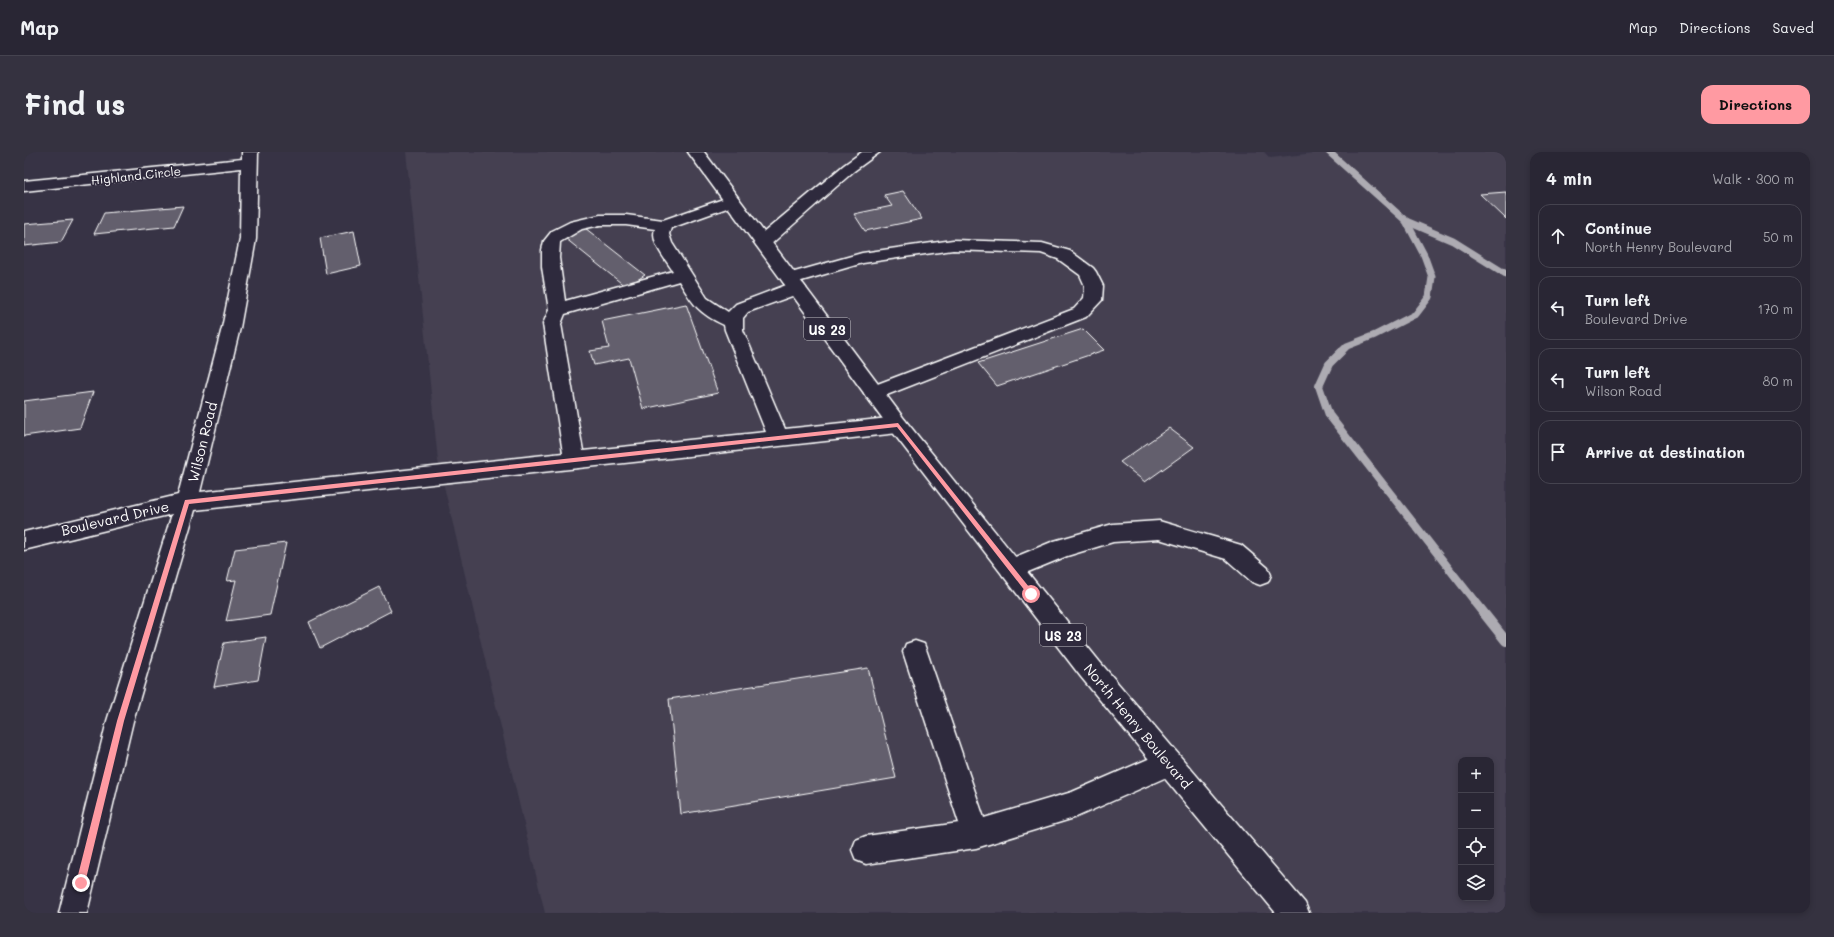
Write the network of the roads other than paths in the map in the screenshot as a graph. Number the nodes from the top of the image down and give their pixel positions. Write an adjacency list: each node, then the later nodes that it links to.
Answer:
1 (696, 152): 5 (street, North Henry Boulevard / US 23)
2 (872, 152): 7 (street)
3 (250, 158): 4 (street, Highland Circle); 16 (street, Wilson Road)
4 (24, 186)
5 (732, 201): 6 (street); 7 (street, North Henry Boulevard / US 23)
6 (664, 225): 8 (street); 10 (street)
7 (763, 242): 9 (street, North Henry Boulevard / US 23)
8 (683, 274): 10 (street); 11 (street)
9 (794, 284): 11 (street); 12 (street, North Henry Boulevard / US 23); 12 (street)
10 (558, 310): 15 (street)
11 (732, 321): 14 (street)
12 (874, 393): 13 (street, North Henry Boulevard / US 23)
13 (898, 425): 14 (street, Boulevard Drive); 18 (street, North Henry Boulevard / US 23)
14 (779, 438): 15 (street, Boulevard Drive)
15 (574, 460): 16 (street, Boulevard Drive)
16 (187, 502): 17 (street, Boulevard Drive); 24 (street, Wilson Road)
17 (24, 541)
18 (1011, 569): 19 (street); 21 (street, North Henry Boulevard / US 23)
19 (1260, 575)
20 (915, 652): 22 (street)
21 (1169, 763): 22 (street); 25 (street, North Henry Boulevard / US 23)
22 (976, 834): 23 (street)
23 (866, 850)
24 (73, 913)
25 (1296, 913)

